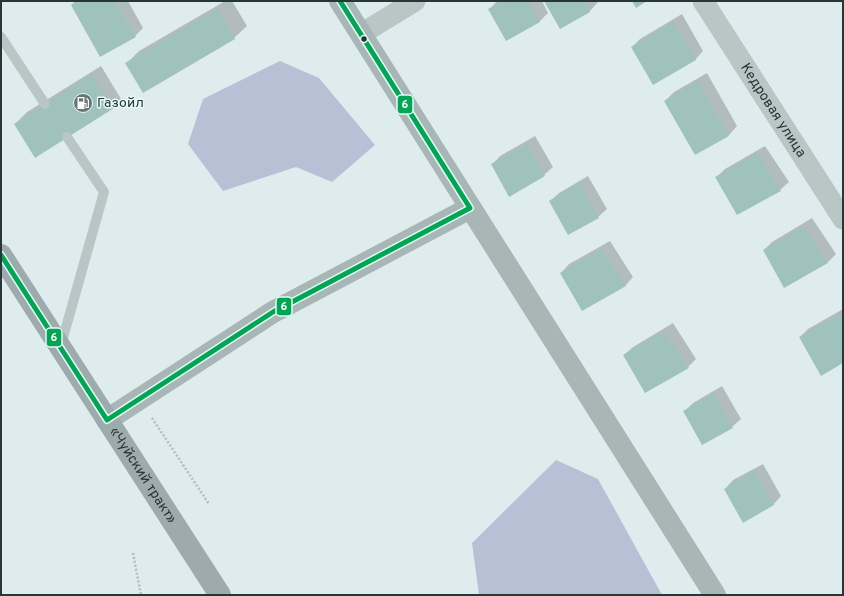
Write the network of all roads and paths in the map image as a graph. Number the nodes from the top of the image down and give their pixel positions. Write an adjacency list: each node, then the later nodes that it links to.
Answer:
1 (340, 1): 4 (street)
2 (416, 1): 4 (street)
3 (703, 1): 9 (street, Кедровая улица)
4 (361, 34): 8 (street)
5 (1, 36): 6 (lane)
6 (45, 104)
7 (67, 137): 11 (lane)
8 (470, 208): 12 (street); 18 (street)
9 (843, 219)
10 (1, 255): 11 (highway, «Чуйский тракт»)
11 (60, 347): 13 (highway, «Чуйский тракт»)
12 (139, 398): 13 (street); 14 (path)
13 (107, 420): 17 (highway, «Чуйский тракт»)
14 (209, 504)
15 (133, 553): 16 (path)
16 (141, 595)
17 (220, 595)
18 (715, 595)

